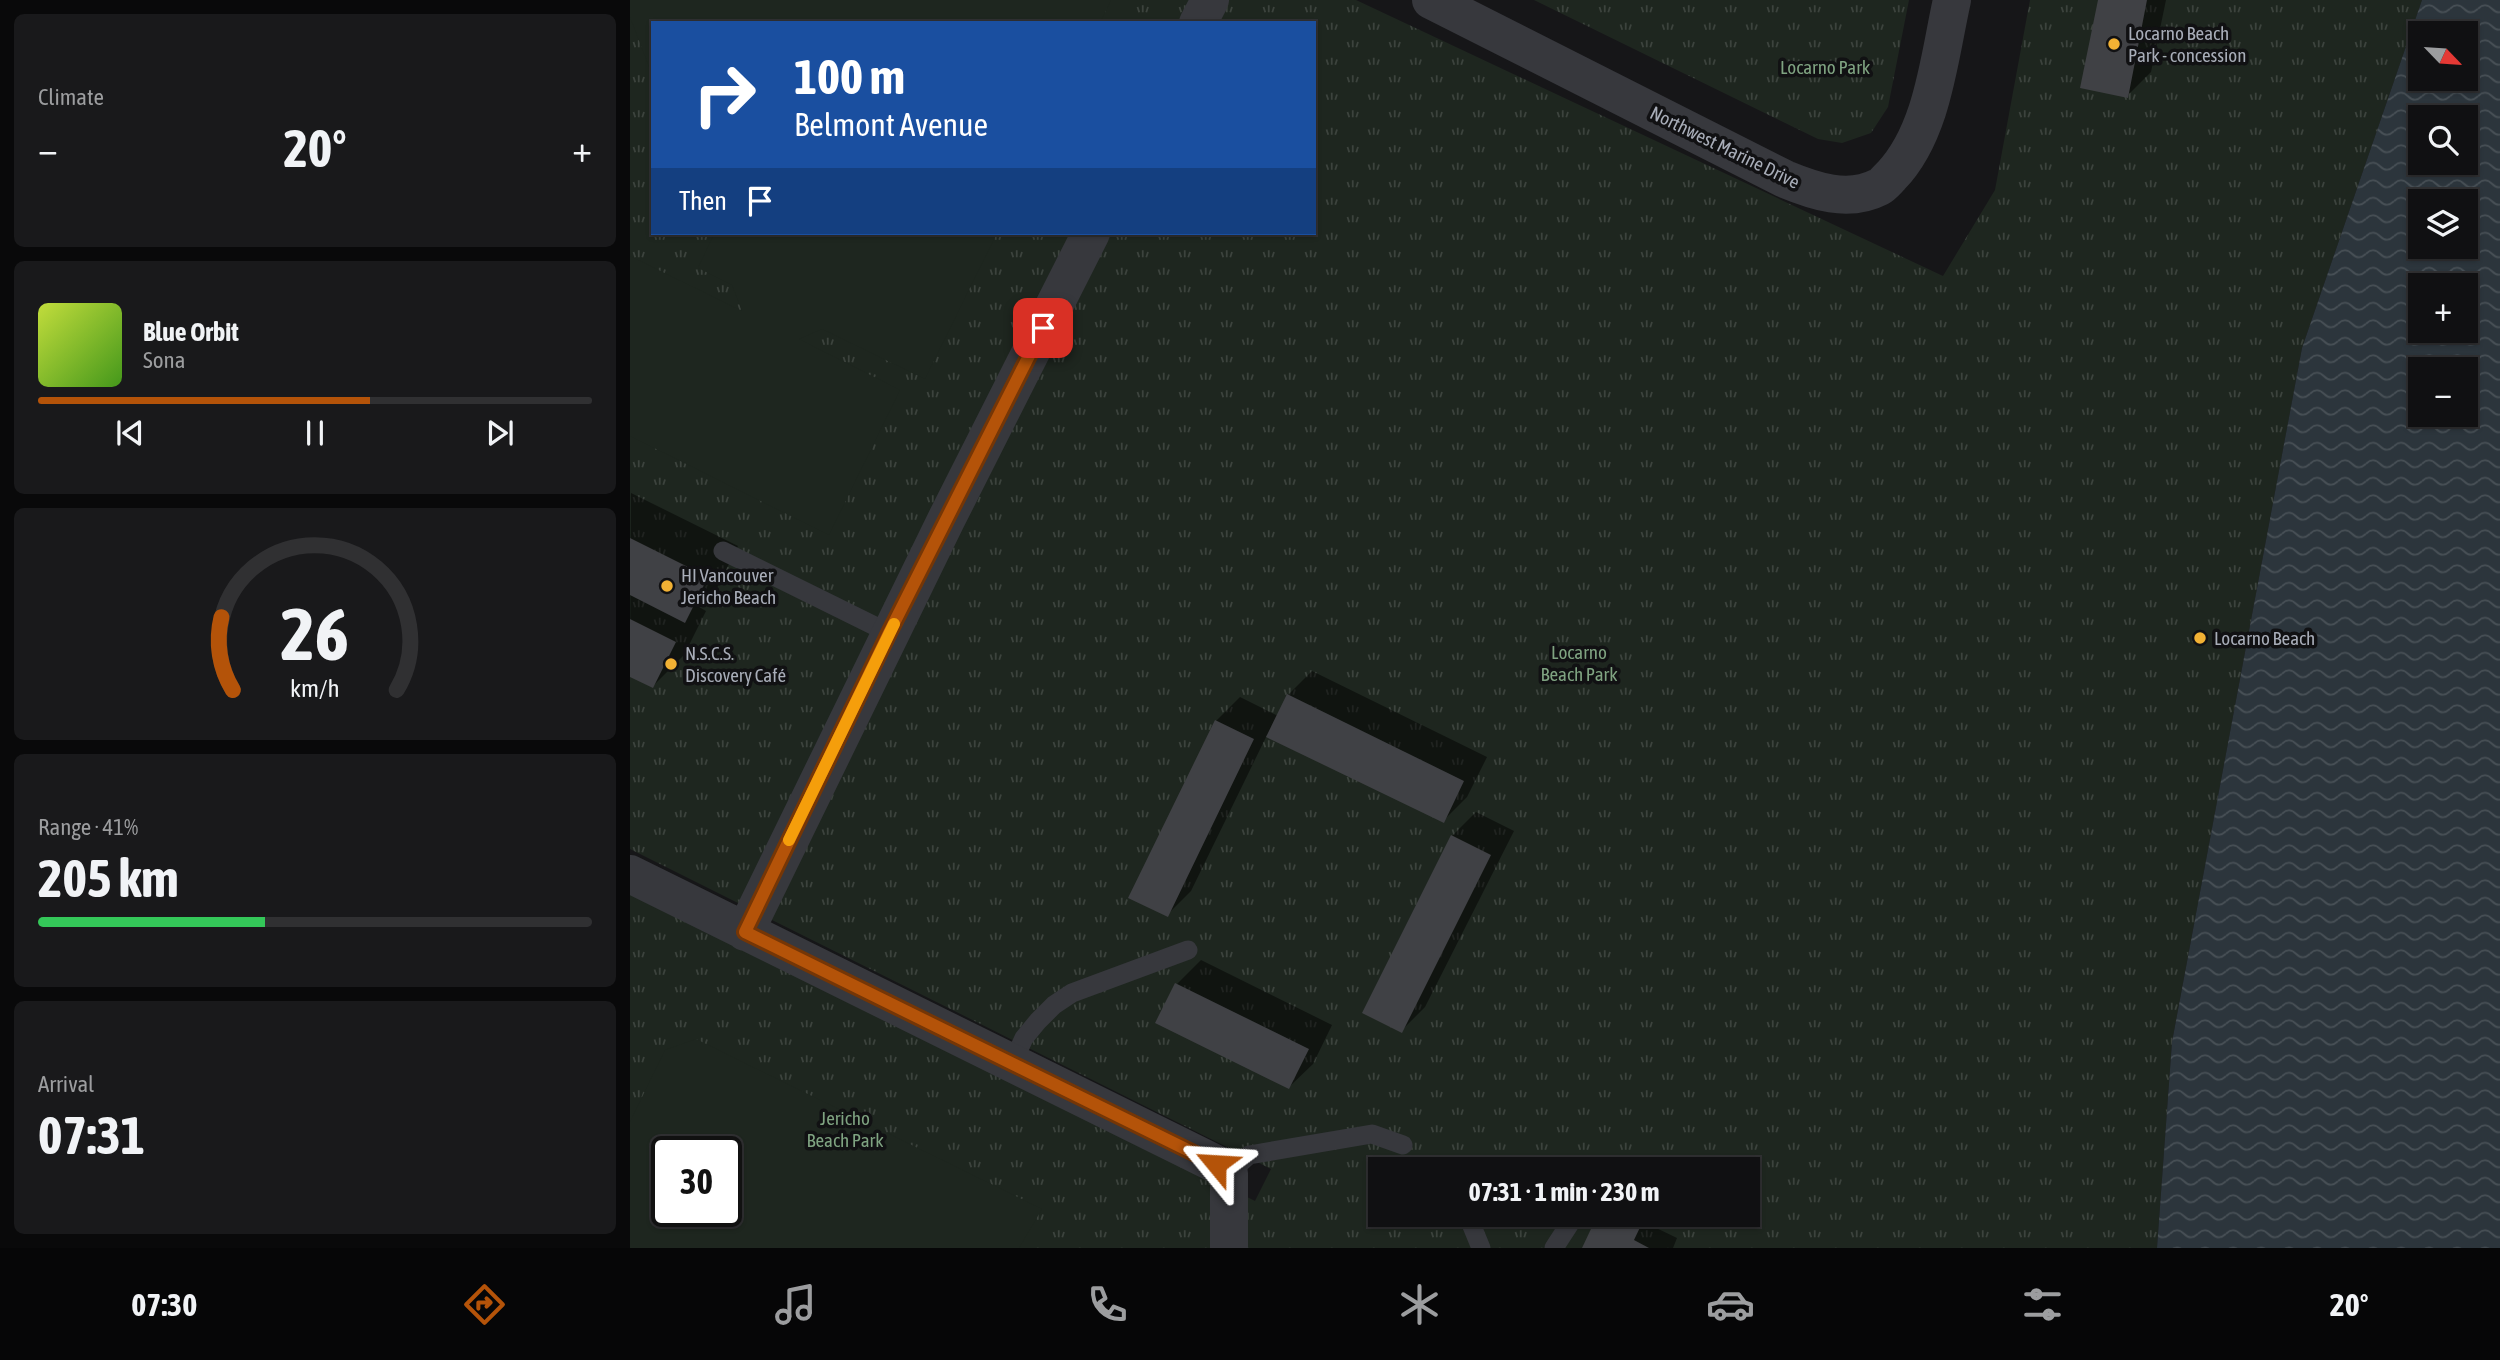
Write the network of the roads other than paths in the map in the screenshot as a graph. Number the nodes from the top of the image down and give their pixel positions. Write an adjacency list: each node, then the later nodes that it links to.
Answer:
1 (1210, 0): 4 (street)
2 (1431, 0): 3 (street, Northwest Marine Drive)
3 (1952, 0)
4 (1199, 21)
5 (1090, 235): 7 (street)
6 (723, 551): 7 (lane)
7 (889, 633): 9 (street)
8 (630, 874): 9 (street)
9 (745, 932): 11 (street)
10 (1188, 950): 11 (lane)
11 (1013, 1062): 13 (street)
12 (1403, 1145): 13 (lane)
13 (1229, 1173): 16 (street)
14 (1472, 1227): 17 (lane)
15 (1568, 1227): 18 (lane)
16 (1229, 1248)
17 (1481, 1248)
18 (1554, 1248)

